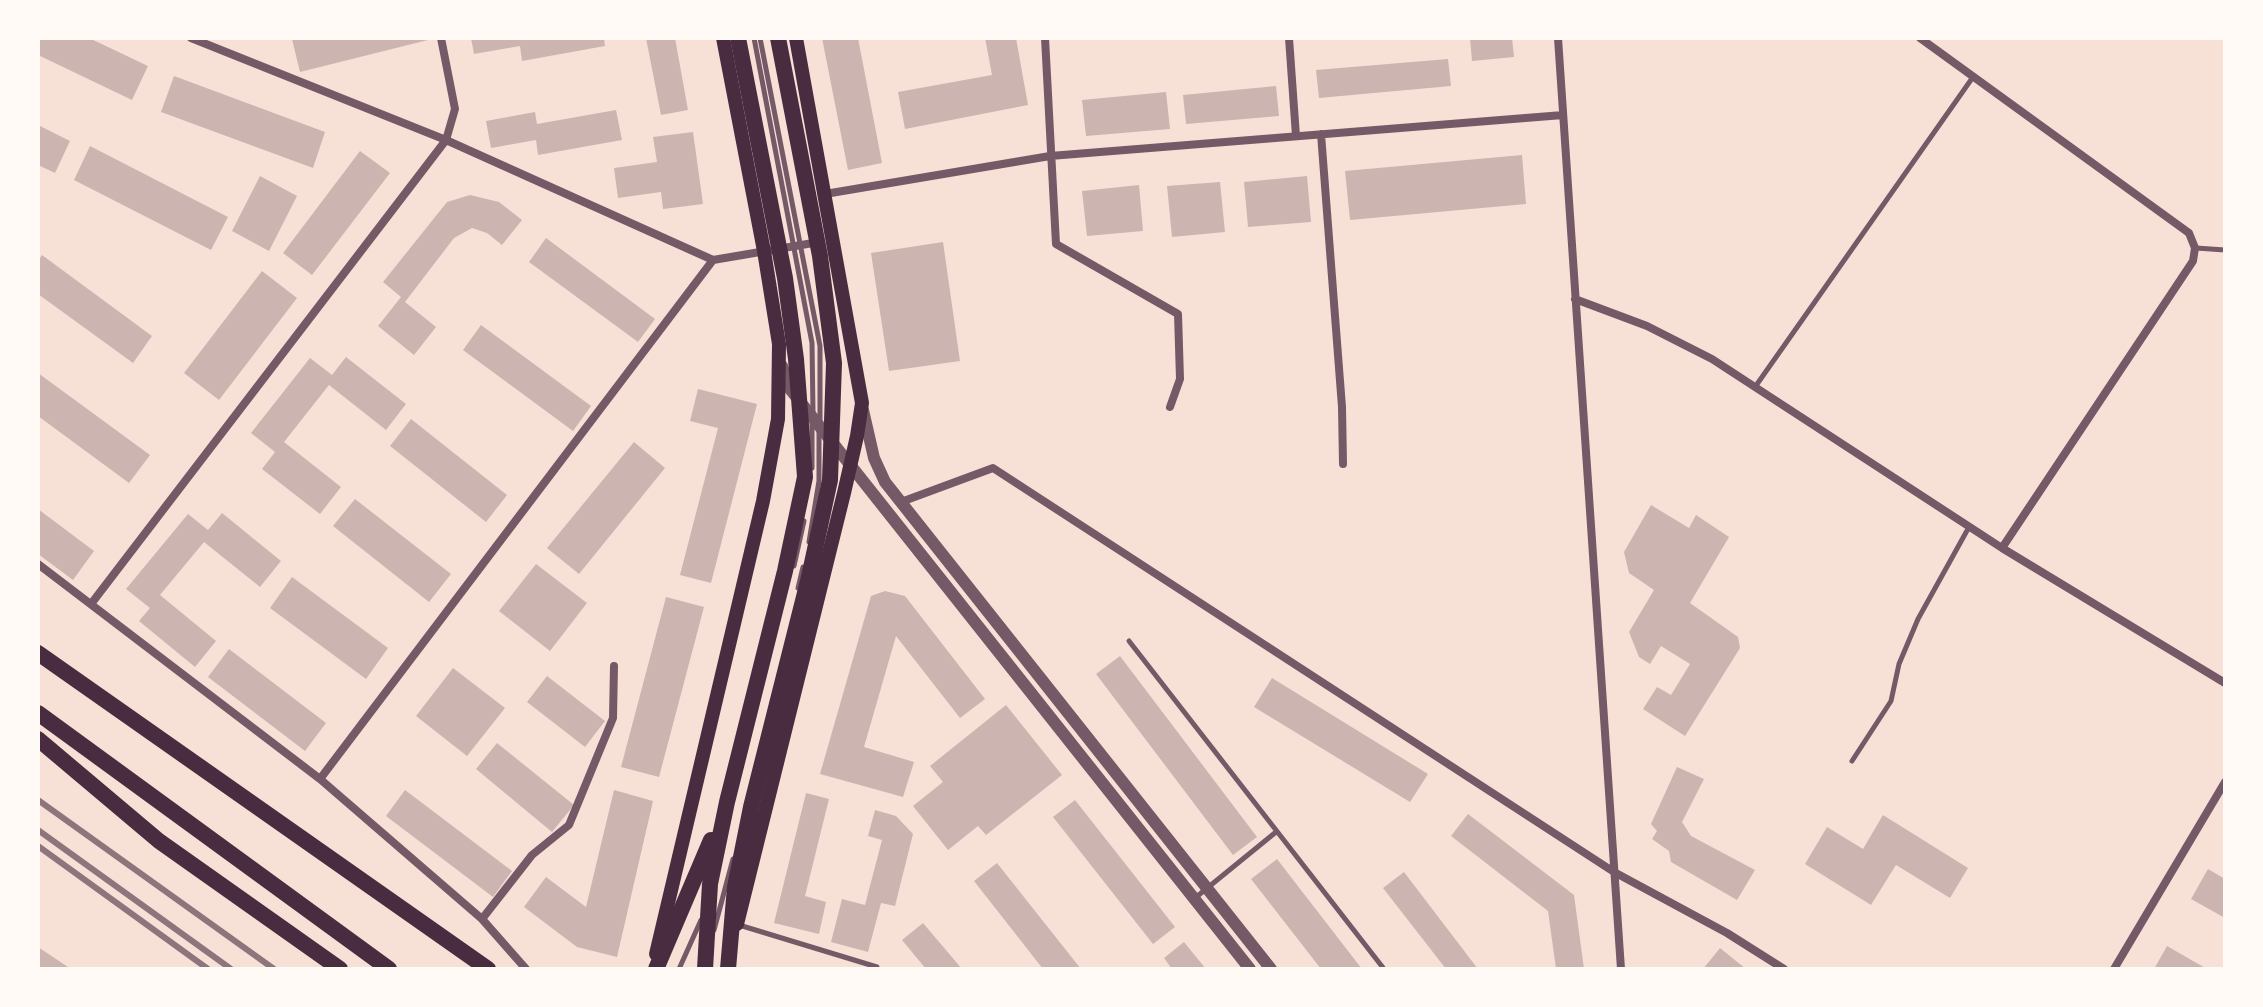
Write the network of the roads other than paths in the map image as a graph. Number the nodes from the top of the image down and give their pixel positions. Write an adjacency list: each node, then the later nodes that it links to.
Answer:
1 (191, 38): 17 (street)
2 (441, 38): 17 (street)
3 (723, 38): 24 (main road)
4 (738, 38): 48 (highway)
5 (754, 38): 21 (lane)
6 (760, 38): 21 (lane)
7 (778, 38): 63 (highway)
8 (796, 38): 19 (main road)
9 (1045, 38): 18 (street)
10 (1289, 38): 16 (street)
11 (1558, 38): 14 (street)
12 (1920, 38): 13 (street)
13 (1973, 76): 22 (street); 28 (lane)
14 (1563, 115): 15 (street); 26 (street)
15 (1321, 134): 16 (street); 33 (street)
16 (1296, 136): 18 (street)
17 (446, 140): 25 (street); 38 (street)
18 (1050, 156): 19 (street); 30 (street)
19 (825, 194): 20 (main road)
20 (834, 240): 21 (street); 29 (main road)
21 (797, 245): 24 (street); 31 (lane); 31 (lane)
22 (2195, 248): 23 (lane); 36 (street)
23 (2225, 250)
24 (764, 251): 25 (street); 27 (main road)
25 (713, 260): 46 (street)
26 (1575, 299): 28 (street); 50 (street)
27 (780, 359): 31 (street); 55 (main road)
28 (1755, 387): 35 (street)
29 (862, 403): 32 (main road); 34 (street)
30 (1170, 407)
31 (816, 420): 32 (street); 60 (lane); 61 (lane)
32 (851, 464): 52 (street); 54 (main road)
33 (1343, 464)
34 (901, 502): 50 (street); 51 (street)
35 (1969, 526): 36 (street); 45 (lane)
36 (2002, 548): 42 (street)
37 (38, 564): 38 (street)
38 (91, 604): 46 (street)
39 (1129, 641): 49 (lane)
40 (38, 653): 58 (highway)
41 (614, 666): 53 (street)
42 (2225, 683)
43 (38, 713): 57 (highway)
44 (38, 739): 56 (highway)
45 (1852, 761)
46 (320, 779): 53 (street)
47 (2225, 782): 70 (street)
48 (727, 802): 55 (highway); 61 (highway)
49 (1276, 832): 51 (lane); 67 (lane)
50 (1614, 872): 68 (street); 69 (street)
51 (1207, 888): 52 (lane); 66 (street)
52 (1194, 898): 65 (street)
53 (482, 919): 59 (street)
54 (737, 925): 62 (main road); 64 (lane)
55 (652, 968)
56 (340, 969)
57 (389, 969)
58 (488, 969)
59 (526, 969)
60 (679, 969)
61 (703, 969)
62 (721, 969)
63 (728, 969)
64 (877, 969)
65 (1250, 969)
66 (1271, 969)
67 (1384, 969)
68 (1621, 969)
69 (1784, 969)
70 (2114, 969)

